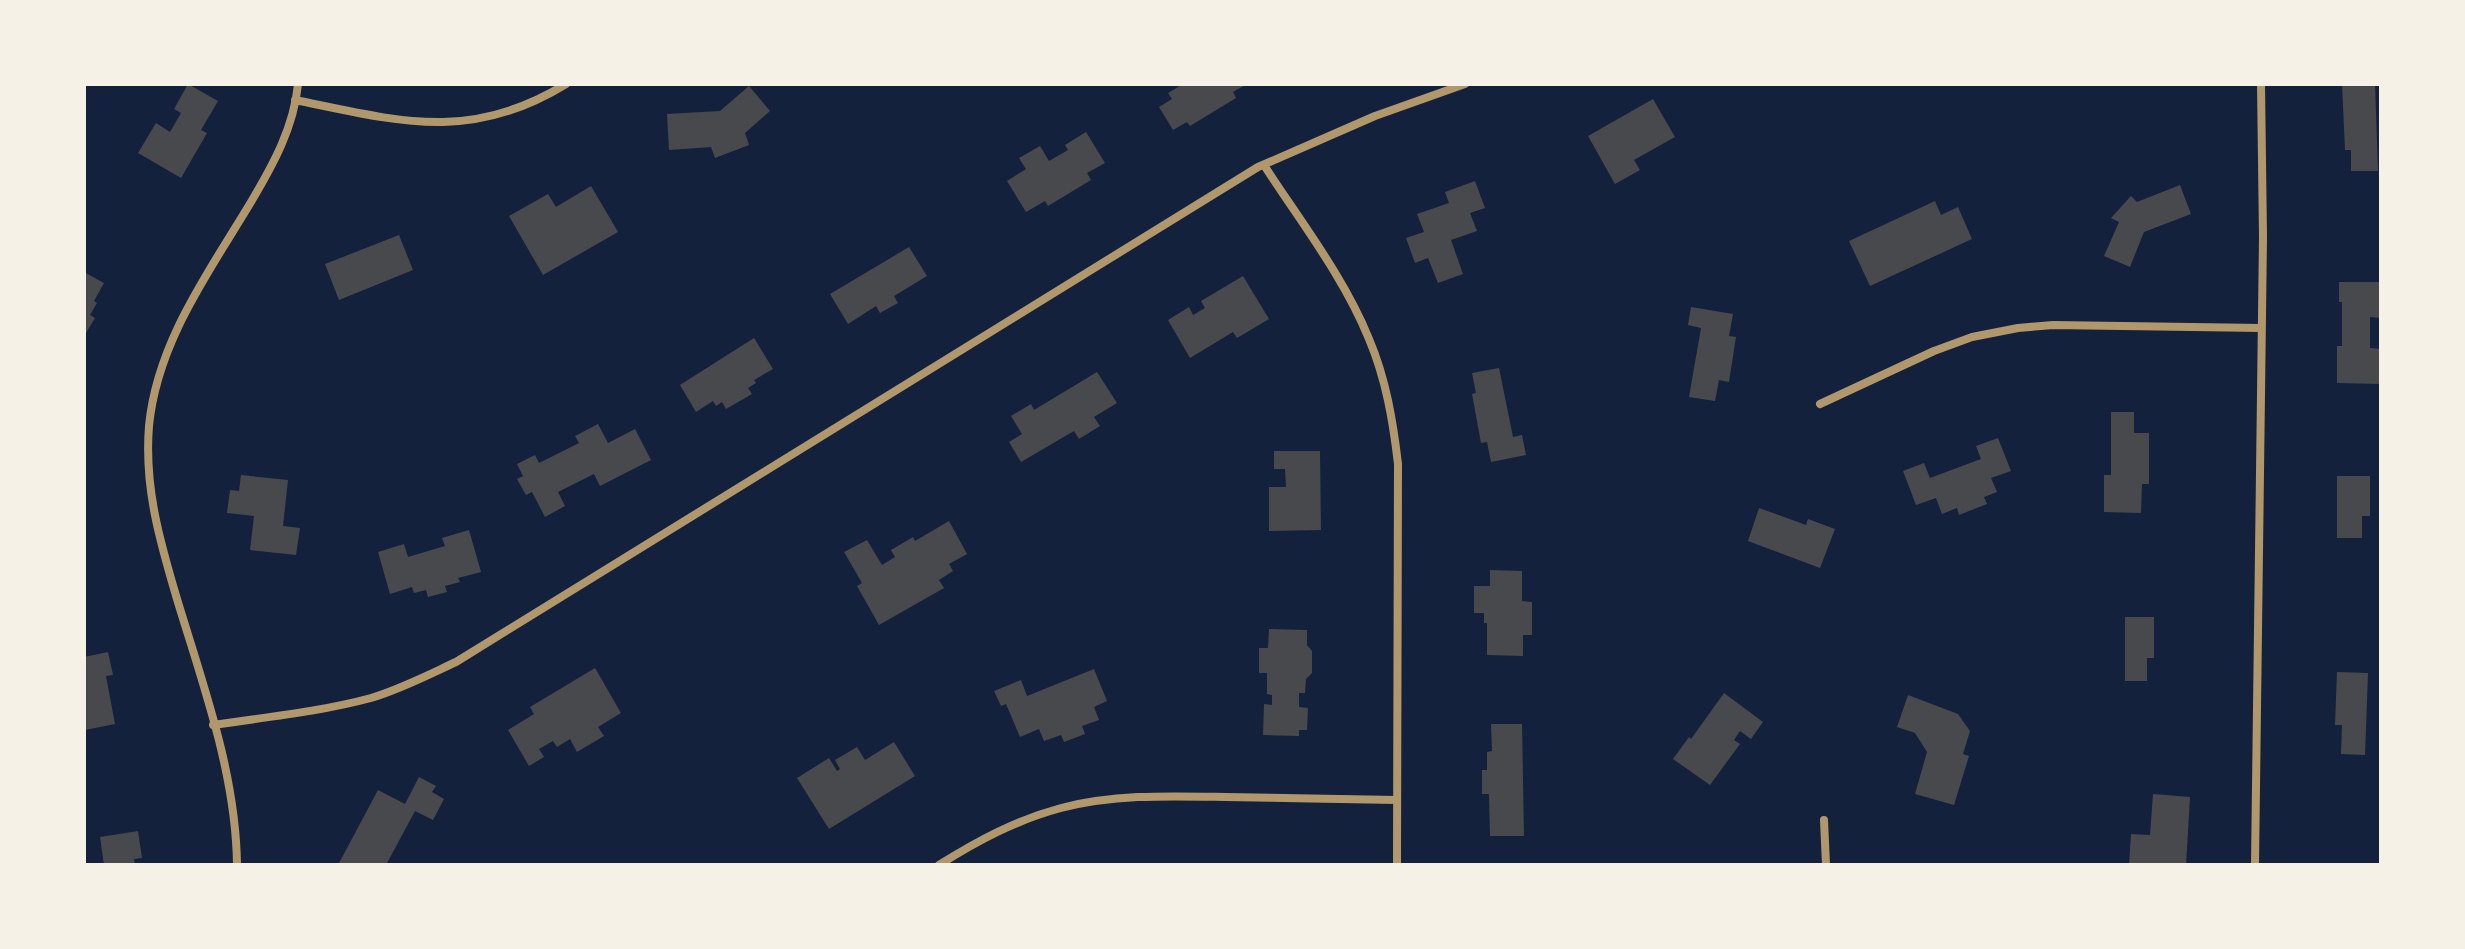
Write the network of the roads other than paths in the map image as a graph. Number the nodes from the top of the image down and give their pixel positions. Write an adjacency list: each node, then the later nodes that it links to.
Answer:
1 (298, 84): 5 (street)
2 (566, 84): 5 (street)
3 (1465, 84): 6 (street)
4 (2261, 84): 7 (street)
5 (295, 100): 9 (street)
6 (1264, 165): 9 (street); 10 (street)
7 (2261, 328): 8 (street); 16 (street)
8 (1820, 404)
9 (213, 725): 12 (street)
10 (1397, 800): 13 (street); 14 (street)
11 (1824, 820): 15 (street)
12 (237, 865)
13 (939, 865)
14 (1397, 865)
15 (1826, 865)
16 (2255, 865)

